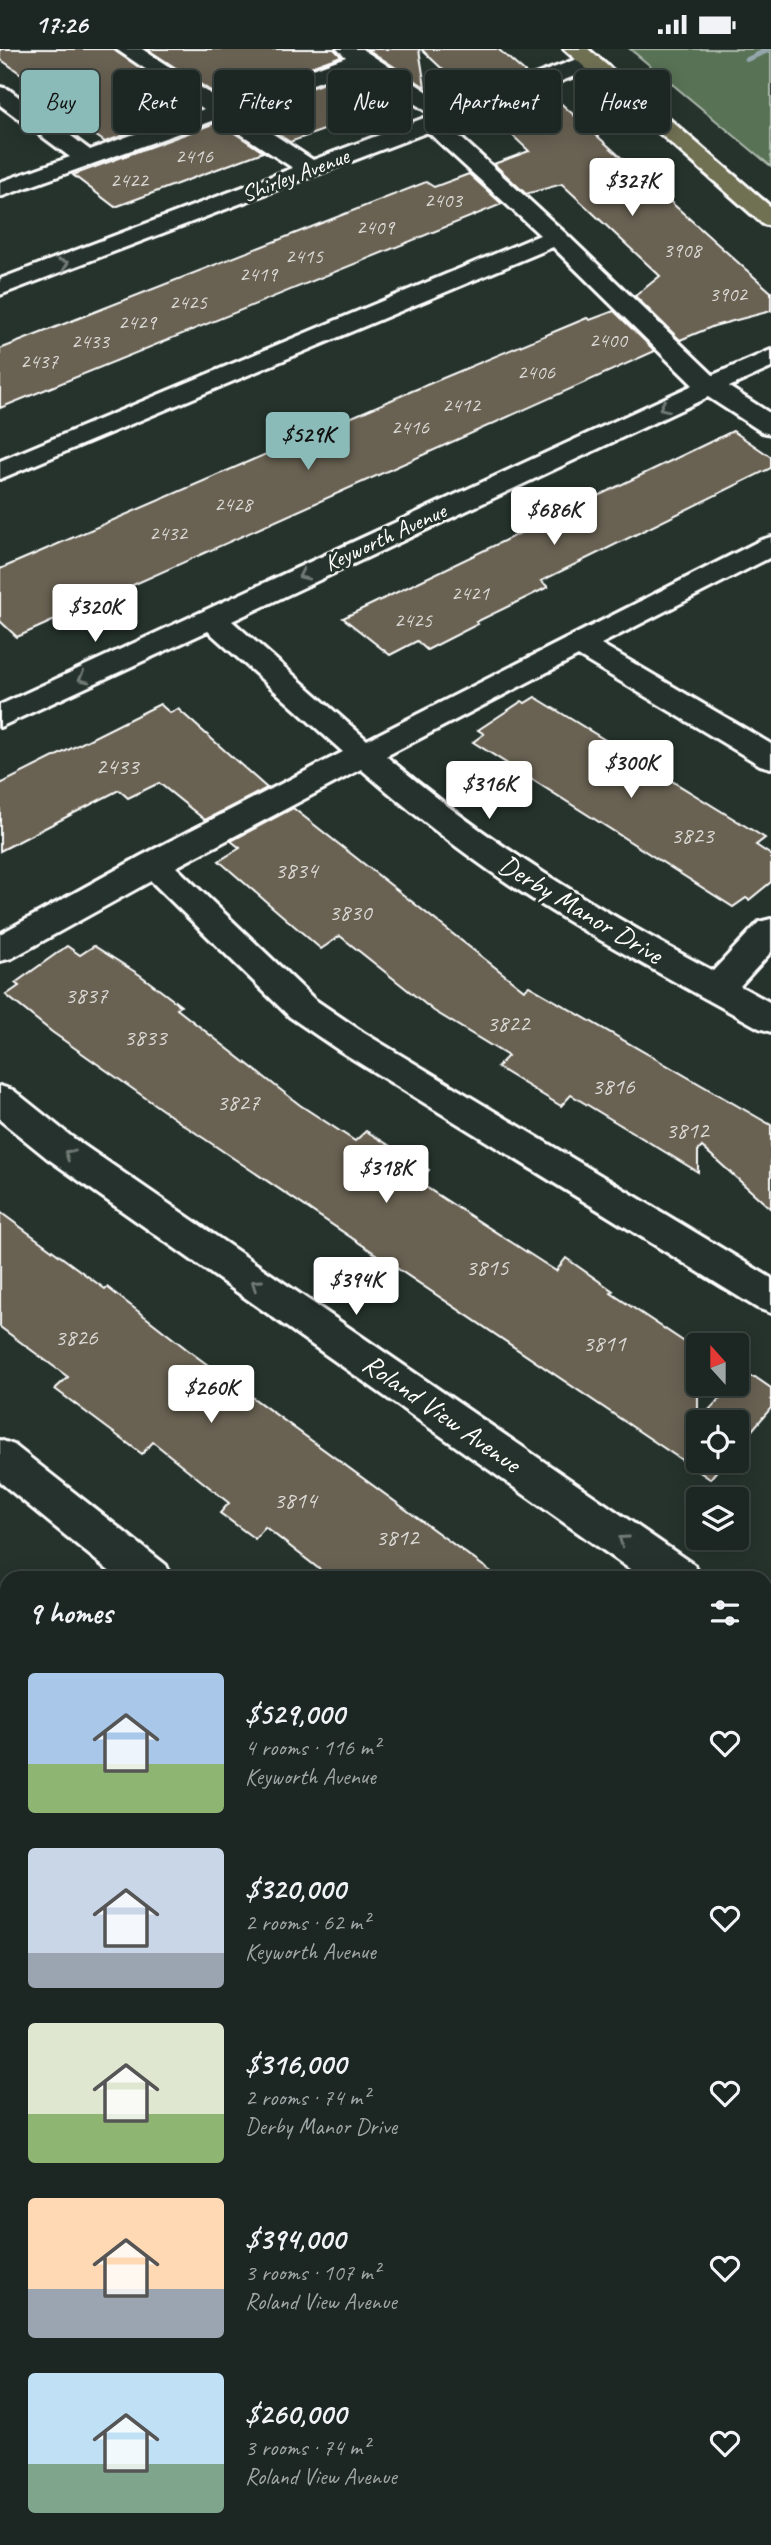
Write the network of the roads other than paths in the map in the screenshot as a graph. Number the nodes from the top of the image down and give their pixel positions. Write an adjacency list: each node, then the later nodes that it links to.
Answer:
1 (127, 49): 7 (street)
2 (355, 54): 5 (street); 8 (street)
3 (582, 56): 4 (street, Shirley Avenue); 16 (main road)
4 (550, 70)
5 (314, 71)
6 (0, 94): 13 (street)
7 (214, 105)
8 (425, 108)
9 (214, 111): 13 (street)
10 (425, 125): 14 (street, Shirley Avenue)
11 (256, 133): 14 (street)
12 (454, 133): 17 (street)
13 (86, 158): 15 (street)
14 (311, 169): 18 (street, Shirley Avenue, one-way to 14)
15 (0, 190)
16 (771, 219)
17 (556, 237): 20 (street); 22 (street)
18 (0, 288)
19 (771, 358): 20 (street, Keyworth Avenue)
20 (709, 386): 21 (street); 24 (street, Keyworth Avenue, one-way to 24)
21 (771, 426)
22 (0, 471)
23 (771, 546): 25 (street)
24 (211, 618): 26 (street, Keyworth Avenue, one-way to 26); 27 (street, Derby Manor Drive)
25 (579, 644): 27 (street); 28 (street)
26 (0, 717)
27 (363, 752): 29 (street); 32 (street, Derby Manor Drive)
28 (771, 758)
29 (153, 864): 31 (street); 35 (street)
30 (771, 931): 32 (street)
31 (0, 949)
32 (717, 988): 33 (street, Derby Manor Drive)
33 (771, 1019)
34 (0, 1100): 38 (street, Roland View Avenue, one-way to 34)
35 (771, 1297)
36 (0, 1458): 37 (street)
37 (141, 1571)
38 (668, 1571)

